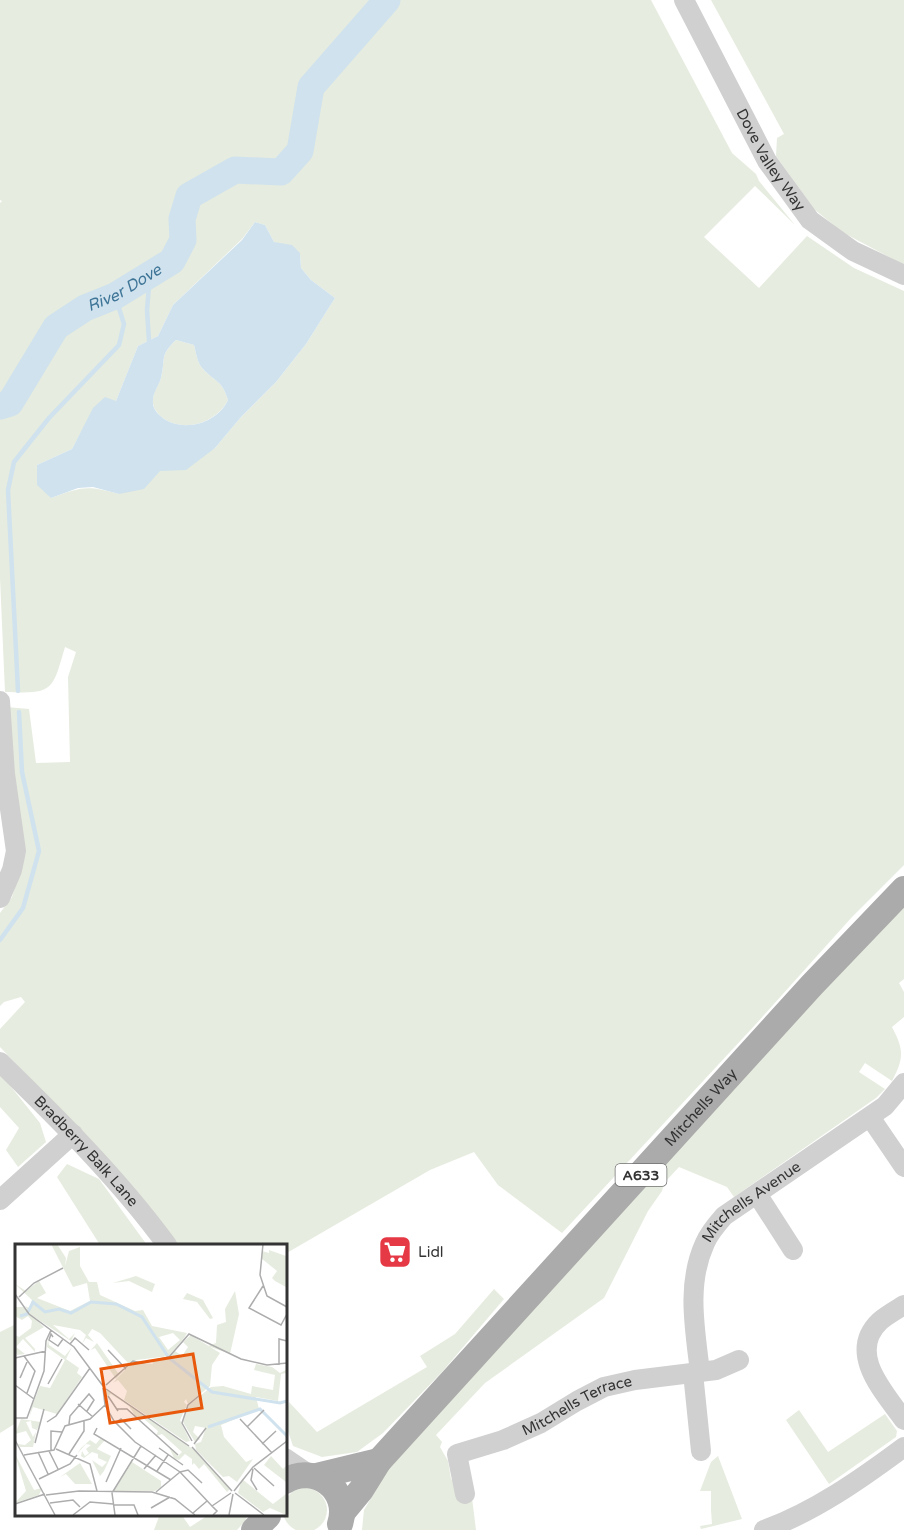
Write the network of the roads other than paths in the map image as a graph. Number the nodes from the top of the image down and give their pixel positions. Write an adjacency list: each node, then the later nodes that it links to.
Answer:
1 (684, 0): 2 (street, Dove Valley Way)
2 (904, 275)
3 (0, 701): 5 (street)
4 (904, 889): 22 (main road, Mitchells Way / A633)
5 (0, 898)
6 (0, 1062): 9 (street, Bradberry Balk Lane)
7 (904, 1083): 8 (street, Mitchells Avenue)
8 (870, 1117): 10 (street); 11 (street, Mitchells Avenue)
9 (73, 1134): 12 (street); 13 (street, Bradberry Balk Lane)
10 (904, 1167)
11 (757, 1194): 14 (street); 17 (street, Mitchells Avenue)
12 (0, 1200)
13 (166, 1244)
14 (793, 1250)
15 (904, 1305): 18 (street)
16 (739, 1360): 17 (street, Mitchells Terrace)
17 (697, 1373): 20 (street, Mitchells Avenue); 25 (street, Mitchells Terrace)
18 (904, 1420)
19 (904, 1447): 27 (street)
20 (701, 1451)
21 (286, 1459): 23 (street)
22 (379, 1461): 23 (main road); 26 (main road, Mitchells Way)
23 (314, 1476): 24 (main road); 26 (main road)
24 (286, 1481)
25 (465, 1494)
26 (342, 1523)
27 (764, 1530)

